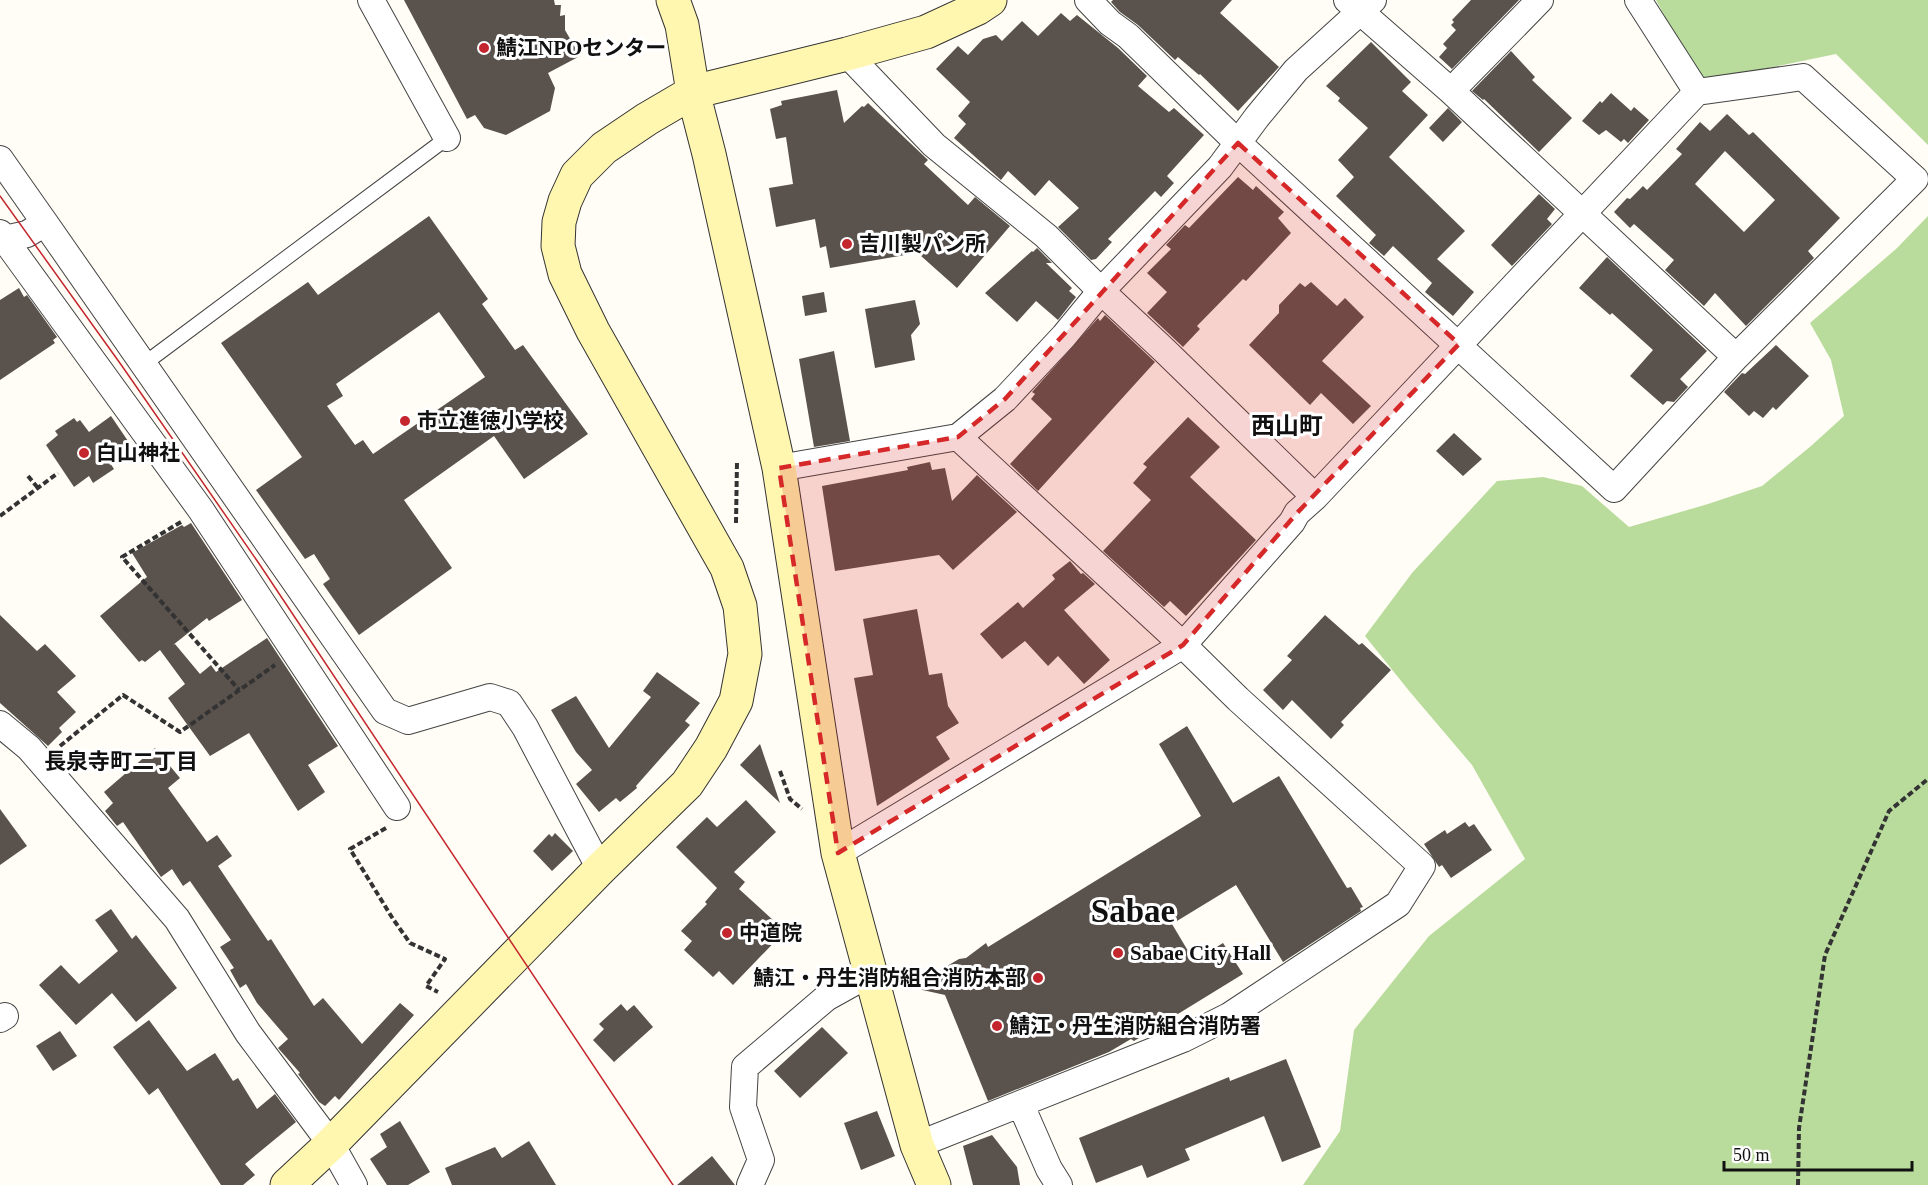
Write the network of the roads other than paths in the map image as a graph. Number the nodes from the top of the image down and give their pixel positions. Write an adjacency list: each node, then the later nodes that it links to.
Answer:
1 (371, 0): 12 (street)
2 (673, 0): 10 (street)
3 (990, 0): 8 (street)
4 (1088, 0): 13 (street)
5 (1540, 0): 9 (street)
6 (1638, 0): 11 (street)
7 (1360, 4): 9 (street); 13 (street)
8 (847, 54): 10 (street); 18 (street)
9 (1451, 91): 15 (street)
10 (693, 92): 23 (street); 29 (street)
11 (1697, 92): 15 (street); 20 (street)
12 (447, 138): 21 (lane)
13 (1238, 143): 18 (street); 19 (street)
14 (0, 159): 16 (street)
15 (1582, 213): 19 (street); 20 (street)
16 (45, 223): 17 (street); 21 (street)
17 (2, 238): 27 (street)
18 (1101, 291): 22 (street); 24 (street)
19 (1459, 344): 20 (street); 24 (street)
20 (1736, 357)
21 (144, 364): 29 (street)
22 (958, 437): 23 (street); 25 (street)
23 (779, 468): 28 (street)
24 (1315, 497): 25 (street)
25 (1183, 645): 28 (street); 31 (street)
26 (0, 724): 32 (street)
27 (397, 807)
28 (838, 853): 33 (street)
29 (600, 869): 32 (street)
30 (853, 983): 36 (street)
31 (1021, 1105): 33 (street); 38 (street)
32 (332, 1144): 34 (street); 35 (street)
33 (917, 1145): 37 (street)
34 (287, 1185)
35 (354, 1185)
36 (750, 1185)
37 (934, 1185)
38 (1059, 1185)

